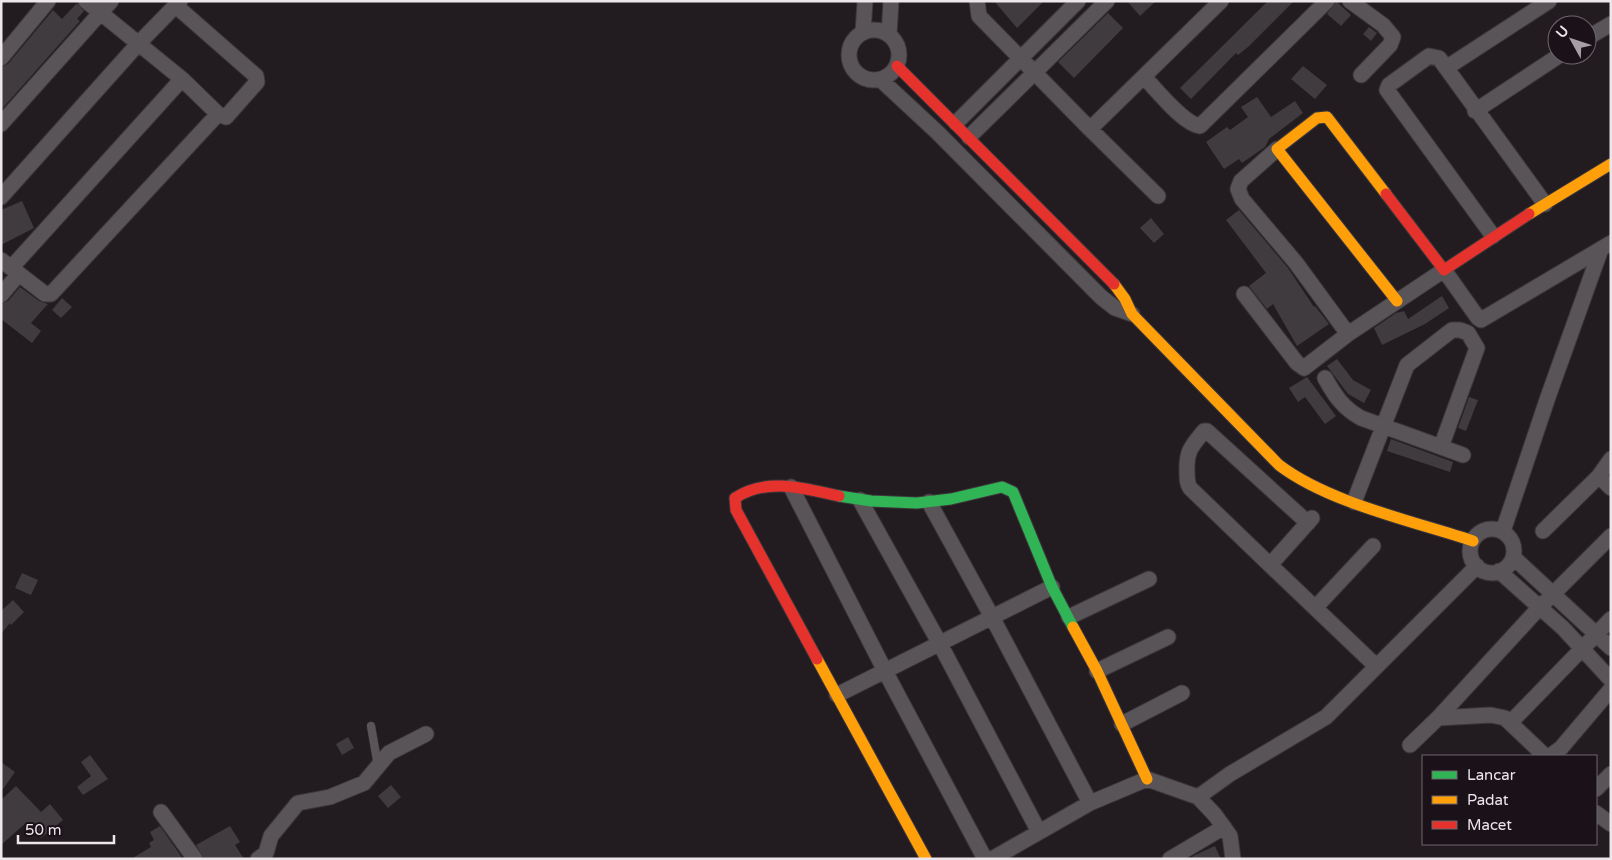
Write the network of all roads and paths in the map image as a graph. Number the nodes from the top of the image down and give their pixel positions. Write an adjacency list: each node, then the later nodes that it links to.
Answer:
1 (48, 1): 20 (street)
2 (86, 1): 14 (street)
3 (111, 1): 14 (street)
4 (865, 1): 17 (street)
5 (890, 1): 18 (street)
6 (977, 1): 21 (street)
7 (1078, 1): 21 (street)
8 (1107, 1): 25 (street)
9 (1221, 1): 27 (street)
10 (1327, 1): 27 (street)
11 (1350, 1): 26 (street)
12 (1549, 1): 24 (street)
13 (177, 3): 19 (street); 31 (street)
14 (100, 14): 19 (street); 33 (street)
15 (1611, 24): 16 (street)
16 (1597, 32)
17 (864, 33): 18 (street); 29 (street)
18 (889, 35): 23 (street)
19 (138, 44): 28 (street); 39 (street)
20 (1, 58)
21 (1019, 58): 25 (street); 32 (street)
22 (1547, 64): 30 (street)
23 (897, 66): 29 (street); 32 (street)
24 (1446, 68): 30 (street); 41 (street)
25 (1033, 72): 34 (street); 35 (street)
26 (1361, 74)
27 (1144, 76): 34 (street)
28 (182, 80): 31 (street); 43 (street)
29 (880, 80): 48 (street)
30 (1475, 111): 40 (street)
31 (218, 114): 43 (street)
32 (956, 123): 35 (street)
33 (1, 124)
34 (1090, 129): 38 (street)
35 (969, 137): 48 (street)
36 (1277, 149): 44 (street); 47 (street); 49 (street)
37 (1611, 164): 40 (street)
38 (1158, 196)
39 (1, 197)
40 (1545, 204): 41 (street)
41 (1494, 236): 44 (street)
42 (1606, 246): 44 (street); 61 (street)
43 (10, 268): 45 (street)
44 (1444, 270): 47 (street)
45 (1, 294)
46 (1244, 294): 49 (street)
47 (1397, 301): 49 (street)
48 (1132, 314): 60 (street)
49 (1348, 334)
50 (1325, 378): 51 (street)
51 (1384, 426): 52 (street); 52 (street); 60 (street)
52 (1441, 447): 53 (street)
53 (1463, 455)
54 (1610, 458): 55 (street)
55 (1599, 476): 57 (street); 62 (street)
56 (791, 487): 58 (street); 84 (street); 89 (street)
57 (1611, 488)
58 (860, 500): 59 (street); 80 (street)
59 (929, 502): 71 (street); 75 (street)
60 (1354, 502): 64 (street)
61 (1503, 531): 64 (street); 66 (street)
62 (1544, 532)
63 (1611, 536): 72 (street)
64 (1473, 541): 68 (street)
65 (1373, 546): 73 (street)
66 (1513, 557): 69 (street); 72 (street)
67 (1270, 565): 67 (street); 73 (street)
68 (1477, 566): 69 (street); 83 (street)
69 (1499, 571): 74 (street)
70 (1149, 579): 76 (street)
71 (1052, 587): 75 (street); 76 (street)
72 (1553, 595): 74 (street); 78 (street)
73 (1315, 608): 83 (street)
74 (1539, 608): 81 (street); 90 (street)
75 (992, 617): 80 (street); 103 (street)
76 (1069, 617): 85 (street)
77 (1611, 619): 78 (street)
78 (1596, 634): 81 (street); 82 (street)
79 (1168, 637): 85 (street)
80 (940, 644): 84 (street); 108 (street)
81 (1582, 648): 86 (street); 91 (street)
82 (1611, 648)
83 (1376, 666): 102 (street)
84 (885, 671): 89 (street); 112 (street)
85 (1097, 671): 92 (street)
86 (1611, 680)
87 (1611, 689): 96 (street)
88 (1182, 693): 92 (street)
89 (837, 696): 111 (street)
90 (1438, 718): 91 (street); 95 (street)
91 (1511, 722): 97 (street)
92 (1122, 724): 100 (street)
93 (371, 726): 98 (lane)
94 (426, 734): 98 (street)
95 (1410, 745)
96 (1559, 753)
97 (1544, 755)
98 (378, 766): 109 (street)
99 (1611, 774): 101 (street)
100 (1147, 779): 102 (street); 103 (street)
101 (1597, 788)
102 (1201, 794): 107 (street)
103 (1090, 803): 108 (street)
104 (161, 812): 110 (street)
105 (1597, 814): 106 (street)
106 (1611, 824)
107 (1224, 827): 114 (street); 115 (street)
108 (1039, 832): 113 (street)
109 (264, 857)
110 (195, 859)
111 (926, 859)
112 (985, 859)
113 (992, 859)
114 (1170, 859)
115 (1233, 859)

